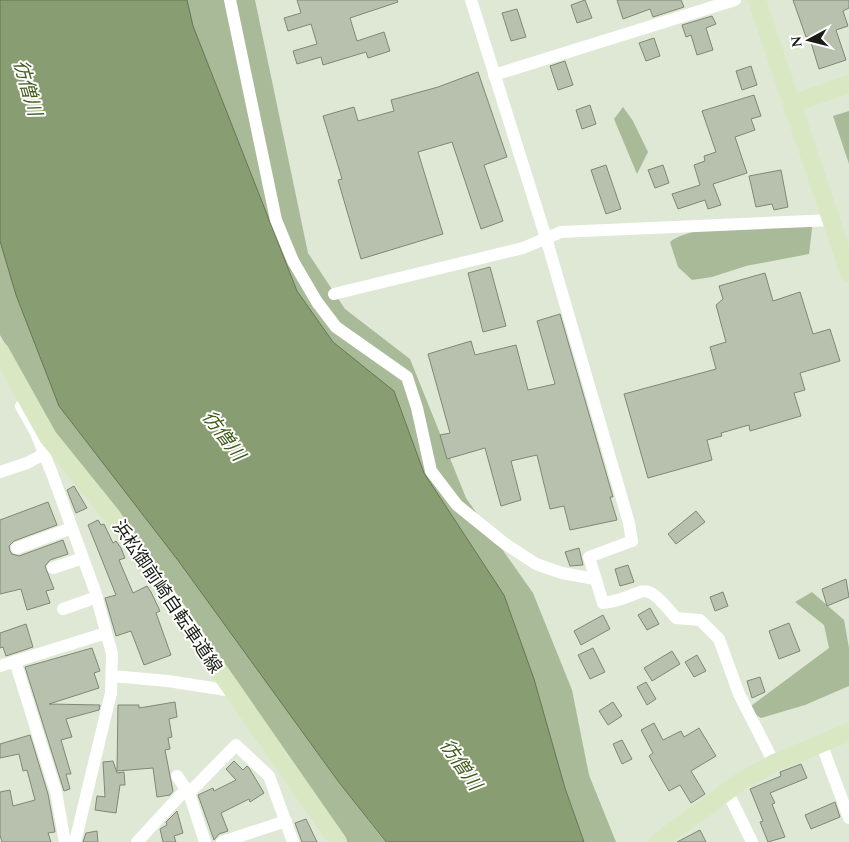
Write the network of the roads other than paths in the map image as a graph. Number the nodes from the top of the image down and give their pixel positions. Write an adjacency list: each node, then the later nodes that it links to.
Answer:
1 (230, 0): 20 (street)
2 (471, 0): 5 (street)
3 (735, 0): 5 (street)
4 (757, 0): 7 (main road)
5 (494, 75): 9 (street)
6 (849, 84): 7 (main road)
7 (792, 104): 8 (main road)
8 (832, 220): 9 (street); 10 (main road)
9 (546, 238): 11 (street); 20 (street)
10 (849, 273)
11 (334, 294)
12 (0, 351): 27 (main road, 浜松御前崎自転車道線)
13 (0, 369): 14 (street)
14 (44, 454): 15 (street); 16 (street)
15 (0, 472)
16 (72, 528): 17 (street); 18 (street)
17 (17, 548)
18 (83, 558): 19 (street); 21 (street)
19 (53, 568)
20 (596, 579): 30 (street)
21 (97, 597): 22 (street); 23 (street)
22 (63, 609)
23 (106, 633): 24 (street); 26 (street)
24 (15, 661): 25 (street); 36 (street)
25 (0, 666)
26 (112, 676): 27 (street); 37 (street)
27 (232, 691): 42 (main road, 浜松御前崎自転車道線)
28 (849, 732): 29 (main road)
29 (821, 743): 30 (main road); 34 (street)
30 (774, 763): 33 (main road)
31 (177, 776): 32 (street)
32 (187, 791): 35 (street); 38 (street); 39 (street)
33 (727, 791): 43 (main road); 44 (street)
34 (849, 818)
35 (286, 821): 40 (street); 41 (street)
36 (66, 842)
37 (75, 842)
38 (137, 842)
39 (206, 842)
40 (222, 842)
41 (293, 842)
42 (338, 842)
43 (658, 842)
44 (752, 842)

